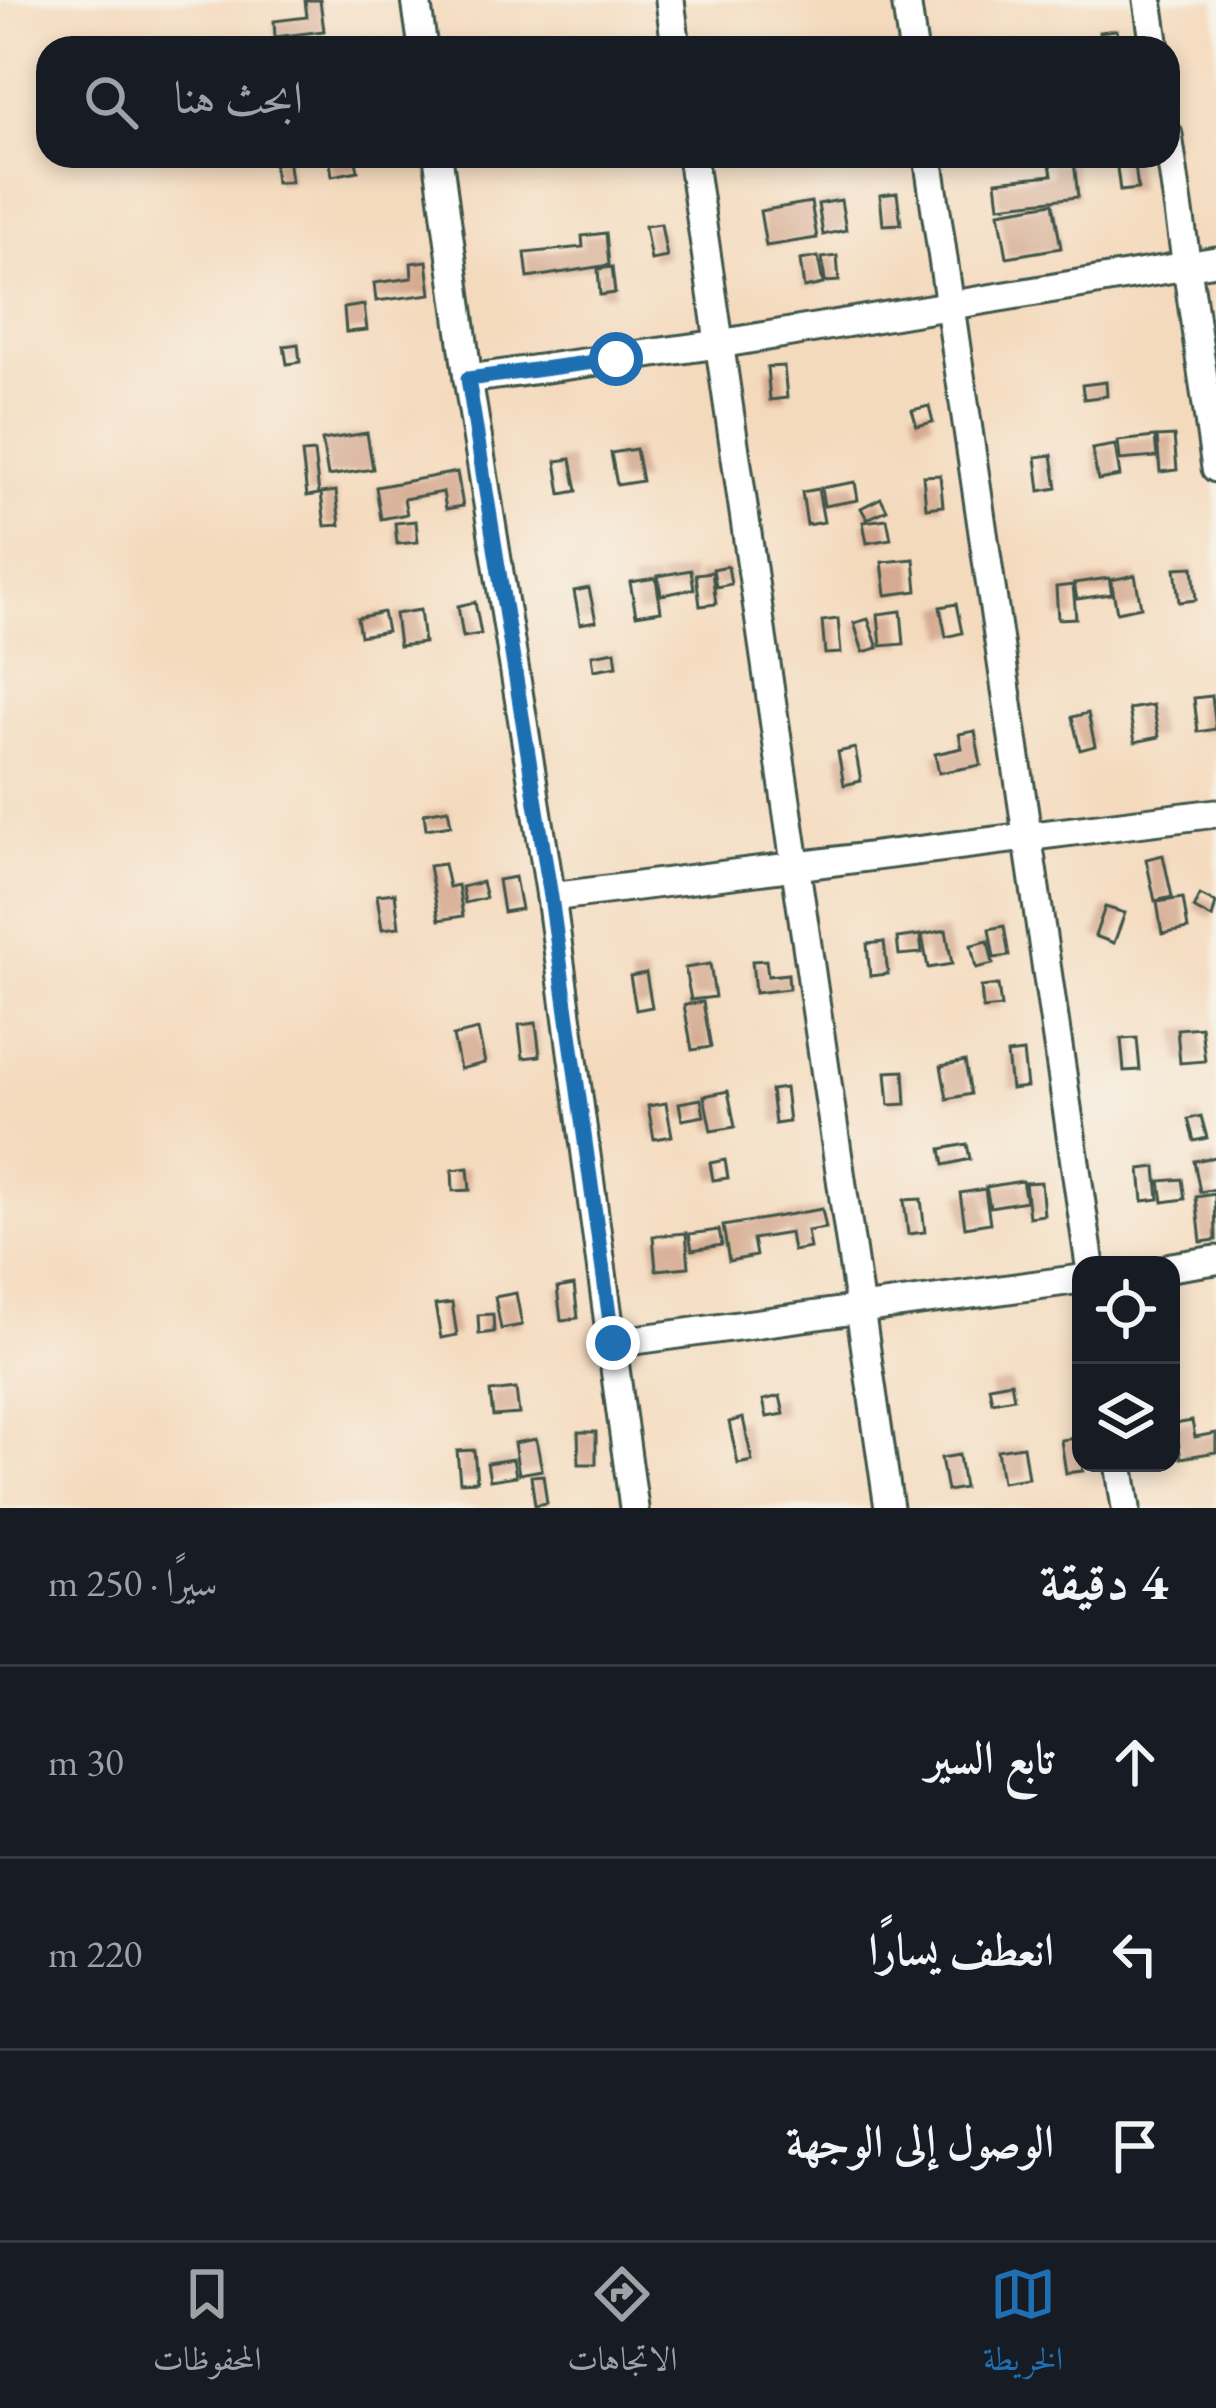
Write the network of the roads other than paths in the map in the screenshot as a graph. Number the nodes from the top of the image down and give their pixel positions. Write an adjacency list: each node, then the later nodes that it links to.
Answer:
1 (416, 0): 5 (street)
2 (670, 0): 6 (street)
3 (906, 0): 7 (street)
4 (1148, 0): 8 (street)
5 (421, 36)
6 (674, 36)
7 (911, 36)
8 (1154, 36)
9 (440, 168): 17 (street)
10 (694, 168): 16 (street)
11 (930, 168): 15 (street)
12 (1173, 168): 14 (street)
13 (1216, 261): 14 (street)
14 (1187, 265): 15 (street); 18 (street)
15 (948, 305): 16 (street); 20 (street)
16 (718, 344): 17 (street); 21 (street)
17 (468, 379): 22 (street)
18 (1216, 468)
19 (1216, 813): 20 (street)
20 (1026, 837): 21 (street); 23 (street)
21 (796, 866): 22 (street); 27 (street)
22 (551, 897): 28 (street)
23 (1089, 1256)
24 (1216, 1260): 25 (street)
25 (1180, 1266)
26 (1072, 1280): 27 (street)
27 (859, 1308): 28 (street); 31 (street)
28 (613, 1343): 30 (street)
29 (1120, 1472): 32 (street)
30 (634, 1508)
31 (889, 1508)
32 (1126, 1508)

